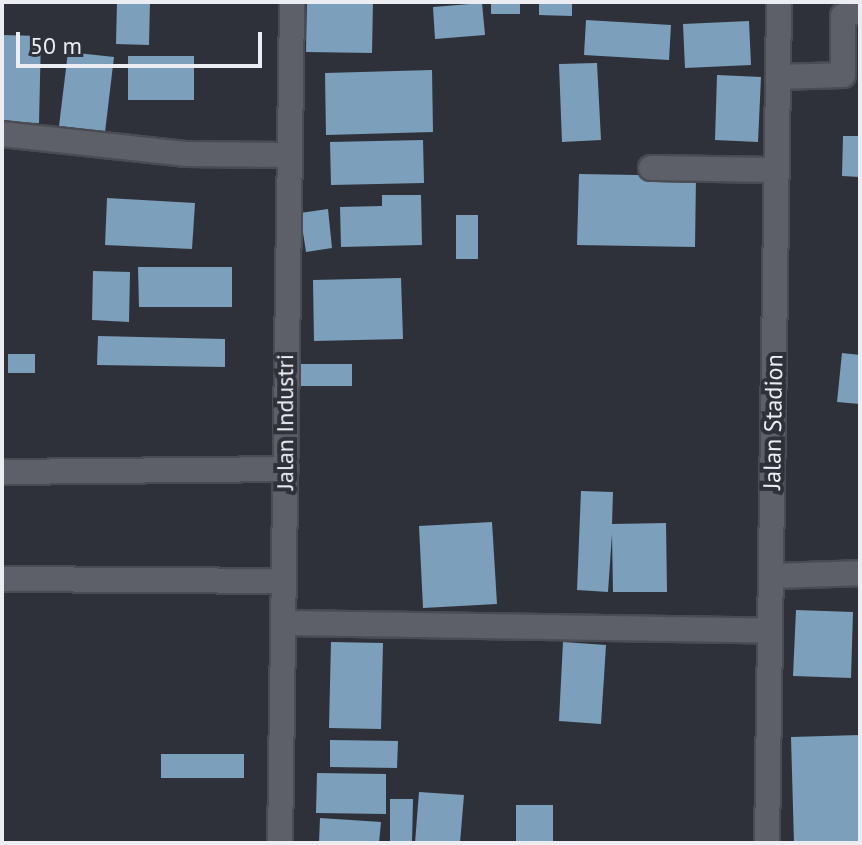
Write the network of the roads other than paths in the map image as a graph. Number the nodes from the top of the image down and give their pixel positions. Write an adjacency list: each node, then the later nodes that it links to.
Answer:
1 (292, 2): 7 (street, Jalan Industri)
2 (779, 2): 5 (street, Jalan Stadion)
3 (860, 10): 4 (street)
4 (851, 75): 5 (street)
5 (779, 77): 9 (street, Jalan Stadion)
6 (2, 134): 7 (street)
7 (284, 155): 10 (street, Jalan Industri)
8 (651, 168): 9 (street)
9 (776, 170): 13 (street, Jalan Stadion)
10 (286, 469): 11 (street); 15 (street, Jalan Industri)
11 (2, 472)
12 (860, 573): 13 (street)
13 (771, 576): 17 (street, Jalan Stadion)
14 (2, 579): 15 (street)
15 (284, 581): 16 (street, Jalan Industri)
16 (284, 623): 17 (street); 18 (street, Jalan Industri)
17 (770, 631): 19 (street, Jalan Stadion)
18 (280, 843)
19 (767, 843)

